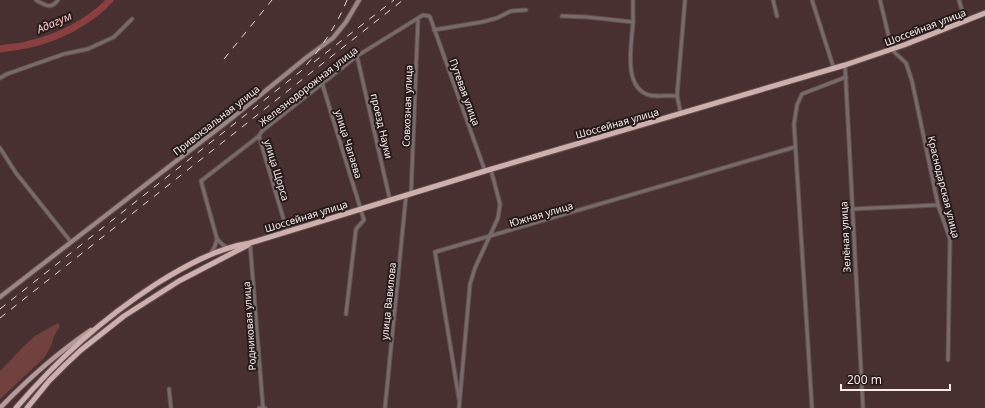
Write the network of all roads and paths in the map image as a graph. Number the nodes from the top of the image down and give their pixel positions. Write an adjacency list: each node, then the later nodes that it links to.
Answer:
1 (36, 0): 2 (street)
2 (58, 0)
3 (360, 0): 42 (main road, Привокзальная улица)
4 (633, 0): 18 (street)
5 (686, 0): 27 (street)
6 (773, 0): 13 (street)
7 (812, 0): 23 (street)
8 (880, 0): 20 (street)
9 (959, 0): 17 (street)
10 (526, 10): 19 (street)
11 (985, 13): 17 (highway, Шоссейная улица)
12 (562, 16): 18 (street)
13 (777, 16)
14 (430, 17): 16 (street, Железнодорожная улица); 19 (street, Путевая улица)
15 (132, 19): 25 (street)
16 (418, 20): 21 (street, Железнодорожная улица); 34 (street, Совхозная улица)
17 (964, 21): 20 (highway, Шоссейная улица)
18 (633, 22): 27 (street)
19 (434, 30): 33 (street, Путевая улица)
20 (892, 50): 22 (highway, Шоссейная улица); 36 (street, Краснодарская улица)
21 (357, 56): 26 (street, Железнодорожная улица); 35 (street, проезд Науки)
22 (845, 66): 23 (highway, Шоссейная улица); 24 (street, Зелёная улица)
23 (834, 69): 28 (highway, Шоссейная улица)
24 (846, 77): 30 (street); 38 (street, Зелёная улица)
25 (0, 78)
26 (322, 83): 29 (street, Железнодорожная улица); 37 (street, улица Чапаева)
27 (677, 96): 28 (street)
28 (681, 114): 32 (highway, Шоссейная улица)
29 (259, 136): 39 (street, улица Щорса); 41 (street, Железнодорожная улица)
30 (795, 147): 40 (street, Южная улица); 60 (street)
31 (0, 148): 42 (street)
32 (491, 170): 33 (highway, Шоссейная улица); 40 (street)
33 (485, 171): 34 (highway, Шоссейная улица)
34 (409, 195): 35 (highway, Шоссейная улица); 58 (street, улица Вавилова)
35 (390, 200): 37 (highway, Шоссейная улица)
36 (938, 205): 38 (street); 49 (street, Краснодарская улица)
37 (360, 209): 39 (highway, Шоссейная улица); 47 (street)
38 (852, 209): 61 (street, Зелёная улица)
39 (288, 231): 43 (highway, Шоссейная улица)
40 (490, 237): 51 (street); 51 (street, Южная улица)
41 (217, 239): 44 (street); 45 (street)
42 (71, 242): 46 (main road, Привокзальная улица)
43 (250, 243): 44 (highway); 54 (highway); 57 (street, Родниковая улица)
44 (228, 248): 45 (highway)
45 (209, 256): 48 (highway)
46 (0, 297)
47 (346, 314)
48 (100, 324): 52 (main road); 53 (highway)
49 (948, 360)
50 (169, 389): 55 (street)
51 (459, 400): 59 (street)
52 (0, 408)
53 (16, 408)
54 (27, 408)
55 (171, 408)
56 (259, 408): 57 (street)
57 (264, 408)
58 (385, 408)
59 (459, 408)
60 (812, 408)
61 (863, 408)

